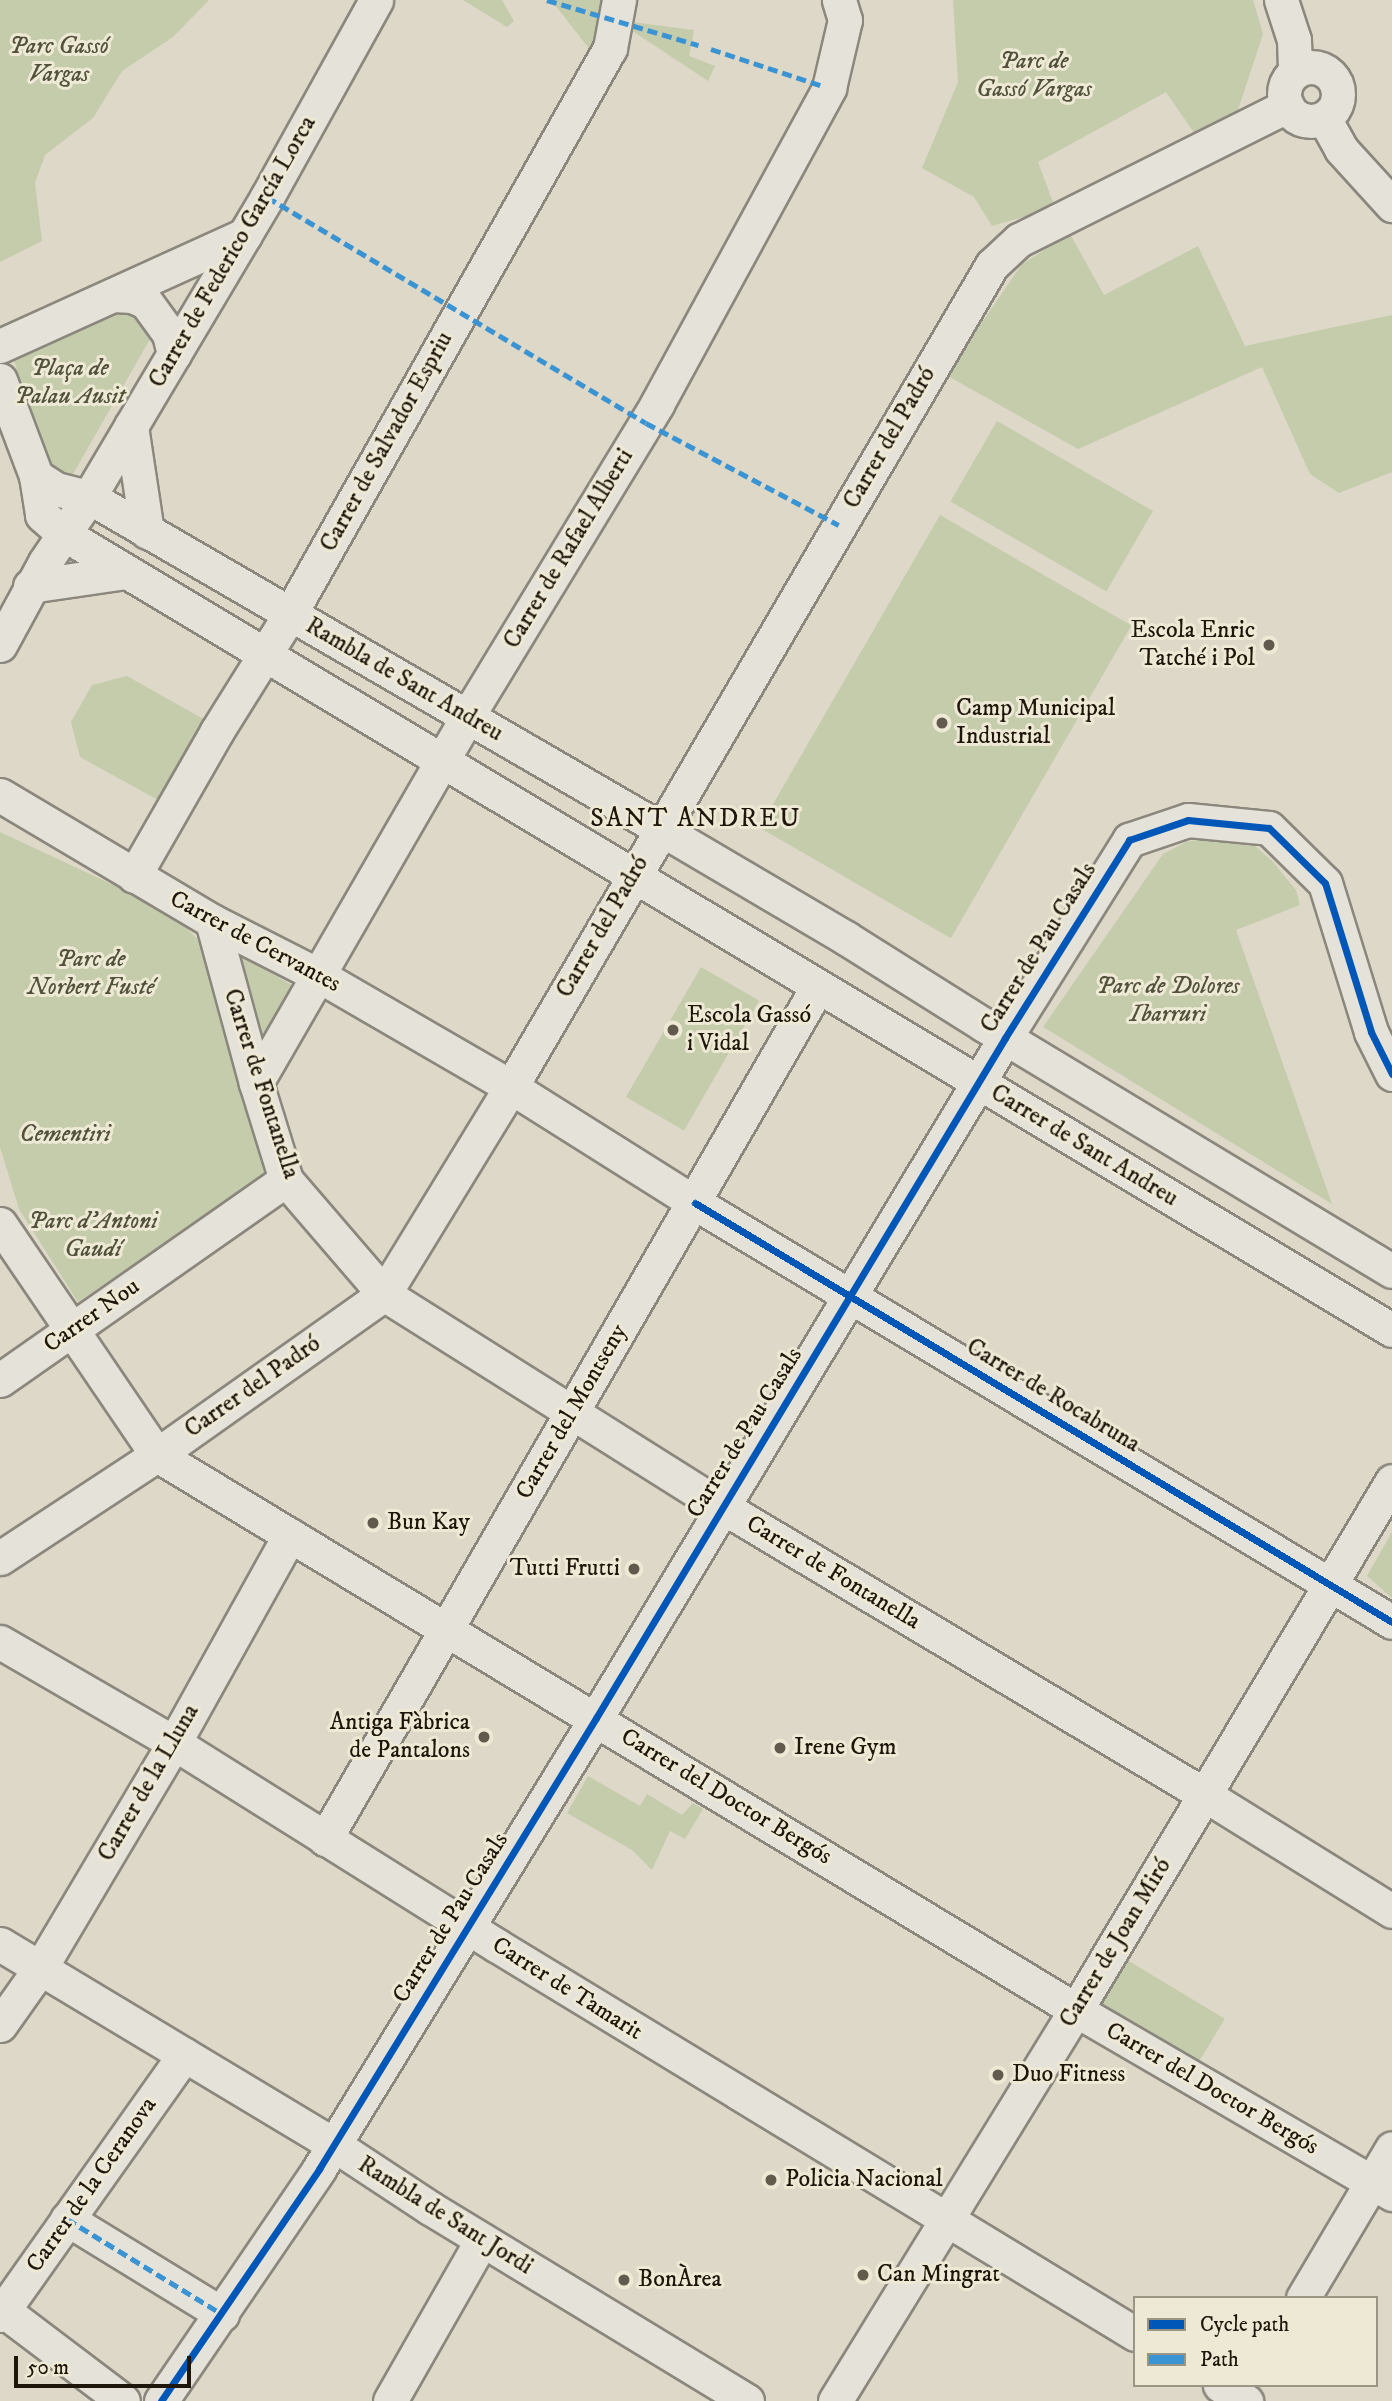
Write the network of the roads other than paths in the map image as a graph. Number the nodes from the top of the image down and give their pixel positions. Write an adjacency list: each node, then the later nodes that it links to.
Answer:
1 (376, 0): 9 (street, Carrer de Federico García Lorca)
2 (619, 0): 21 (street, Carrer de Salvador Espriu)
3 (839, 0): 24 (street, Carrer de Rafael Alberti)
4 (1281, 0): 5 (street)
5 (1296, 71): 6 (street); 7 (street)
6 (1287, 106): 7 (street); 27 (street, Carrer del Padró)
7 (1324, 118): 8 (street)
8 (1392, 205)
9 (245, 235): 10 (street); 12 (street, Carrer de Federico García Lorca)
10 (113, 295): 11 (street); 12 (street)
11 (0, 346)
12 (174, 354): 14 (street, Carrer de Federico García Lorca)
13 (0, 380): 15 (street)
14 (131, 426): 16 (street, Carrer de Federico García Lorca); 17 (street)
15 (36, 477): 16 (street); 18 (street)
16 (89, 496): 17 (street, Rambla de Sant Andreu); 18 (street, Carrer de Federico García Lorca)
17 (147, 531): 21 (street, Rambla de Sant Andreu)
18 (64, 534): 19 (street, Rambla de Sant Andreu); 20 (street, Carrer de Federico García Lorca)
19 (126, 572): 20 (street); 23 (street, Rambla de Sant Andreu)
20 (30, 586): 22 (street, Carrer de Federico García Lorca)
21 (290, 614): 23 (street, Carrer de Salvador Espriu); 24 (street, Rambla de Sant Andreu)
22 (0, 645)
23 (264, 656): 25 (street, Rambla de Sant Andreu); 29 (street, Carrer de Salvador Espriu)
24 (467, 716): 25 (street, Carrer de Rafael Alberti); 27 (street, Rambla de Sant Andreu)
25 (443, 763): 28 (street, Rambla de Sant Andreu); 31 (street, Carrer de Rafael Alberti)
26 (0, 795): 29 (street, Carrer de Cervantes)
27 (662, 829): 28 (street, Carrer del Padró); 33 (street)
28 (632, 875): 32 (street, Carrer de Sant Andreu); 37 (street, Carrer del Padró)
29 (134, 876): 30 (street, Carrer de Cervantes)
30 (212, 921): 31 (street, Carrer de Cervantes); 35 (street, Carrer de Fontanella)
31 (318, 975): 35 (street, Carrer de Rafael Alberti); 37 (street, Carrer de Cervantes)
32 (818, 986): 36 (street, Carrer de Sant Andreu); 39 (street, Carrer del Montseny)
33 (1005, 1038): 34 (street, Carrer de Pau Casals); 36 (street, Carrer de Pau Casals); 41 (street)
34 (1392, 1074)
35 (256, 1083): 38 (street, Carrer de Fontanella)
36 (979, 1083): 43 (street, Carrer de Pau Casals); 44 (street, Carrer de Sant Andreu)
37 (510, 1087): 39 (street, Carrer de Rocabruna); 42 (street, Carrer del Padró)
38 (286, 1180): 42 (street, Carrer de Fontanella); 45 (street, Carrer Nou)
39 (695, 1203): 43 (street, Carrer de Rocabruna); 47 (street, Carrer del Montseny)
40 (0, 1224): 45 (street, Carrer del Doctor Bergós)
41 (1392, 1271)
42 (384, 1294): 47 (street, Carrer de Fontanella); 48 (street, Carrer del Padró)
43 (851, 1296): 50 (street, Carrer de Pau Casals); 53 (street, Carrer de Rocabruna)
44 (1392, 1330)
45 (71, 1331): 46 (street, Carrer Nou); 48 (street, Carrer del Doctor Bergós)
46 (0, 1380)
47 (572, 1410): 50 (street, Carrer de Fontanella); 55 (street, Carrer del Montseny)
48 (157, 1455): 51 (street, Carrer del Doctor Bergós); 52 (street, Carrer del Padró)
49 (1392, 1481): 53 (street, Carrer de Joan Miró)
50 (722, 1506): 57 (street, Carrer de Pau Casals); 59 (street, Carrer de Fontanella)
51 (290, 1535): 55 (street, Carrer del Doctor Bergós); 58 (street, Carrer de la Lluna)
52 (0, 1558)
53 (1332, 1586): 54 (street, Carrer de Rocabruna); 59 (street, Carrer de Joan Miró)
54 (1392, 1622)
55 (447, 1631): 57 (street, Carrer del Doctor Bergós); 60 (street, Carrer del Montseny)
56 (0, 1642): 58 (street, Carrer de Tamarit)
57 (596, 1718): 62 (street, Carrer de Pau Casals); 65 (street, Carrer del Doctor Bergós)
58 (174, 1742): 60 (street, Carrer de Tamarit); 64 (street, Carrer de la Lluna)
59 (1205, 1795): 61 (street, Carrer de Fontanella); 65 (street, Carrer de Joan Miró)
60 (325, 1839): 62 (street, Carrer de Tamarit)
61 (1392, 1911)
62 (469, 1928): 68 (street, Carrer de Pau Casals); 72 (street, Carrer de Tamarit)
63 (0, 1944): 64 (street, Rambla de Sant Jordi)
64 (41, 1967): 66 (street, Carrer de la Lluna); 67 (street, Rambla de Sant Jordi)
65 (1076, 2010): 70 (street, Carrer del Doctor Bergós); 72 (street, Carrer de Joan Miró)
66 (0, 2025)
67 (184, 2055): 68 (street, Rambla de Sant Jordi); 71 (street, Carrer de la Ceranova)
68 (333, 2144): 73 (street, Rambla de Sant Jordi); 76 (street, Carrer de Pau Casals)
69 (1392, 2148): 70 (street)
70 (1382, 2188): 74 (street)
71 (67, 2219): 75 (street, Carrer de la Ceranova); 76 (street)
72 (945, 2220): 77 (street, Carrer de Tamarit); 82 (street, Carrer de Joan Miró)
73 (482, 2240): 80 (street); 81 (street, Rambla de Sant Jordi)
74 (1304, 2296)
75 (1, 2311): 78 (street)
76 (222, 2314): 79 (street, Carrer de Pau Casals)
77 (1133, 2333)
78 (123, 2401)
79 (161, 2401)
80 (390, 2401)
81 (747, 2401)
82 (835, 2401)

